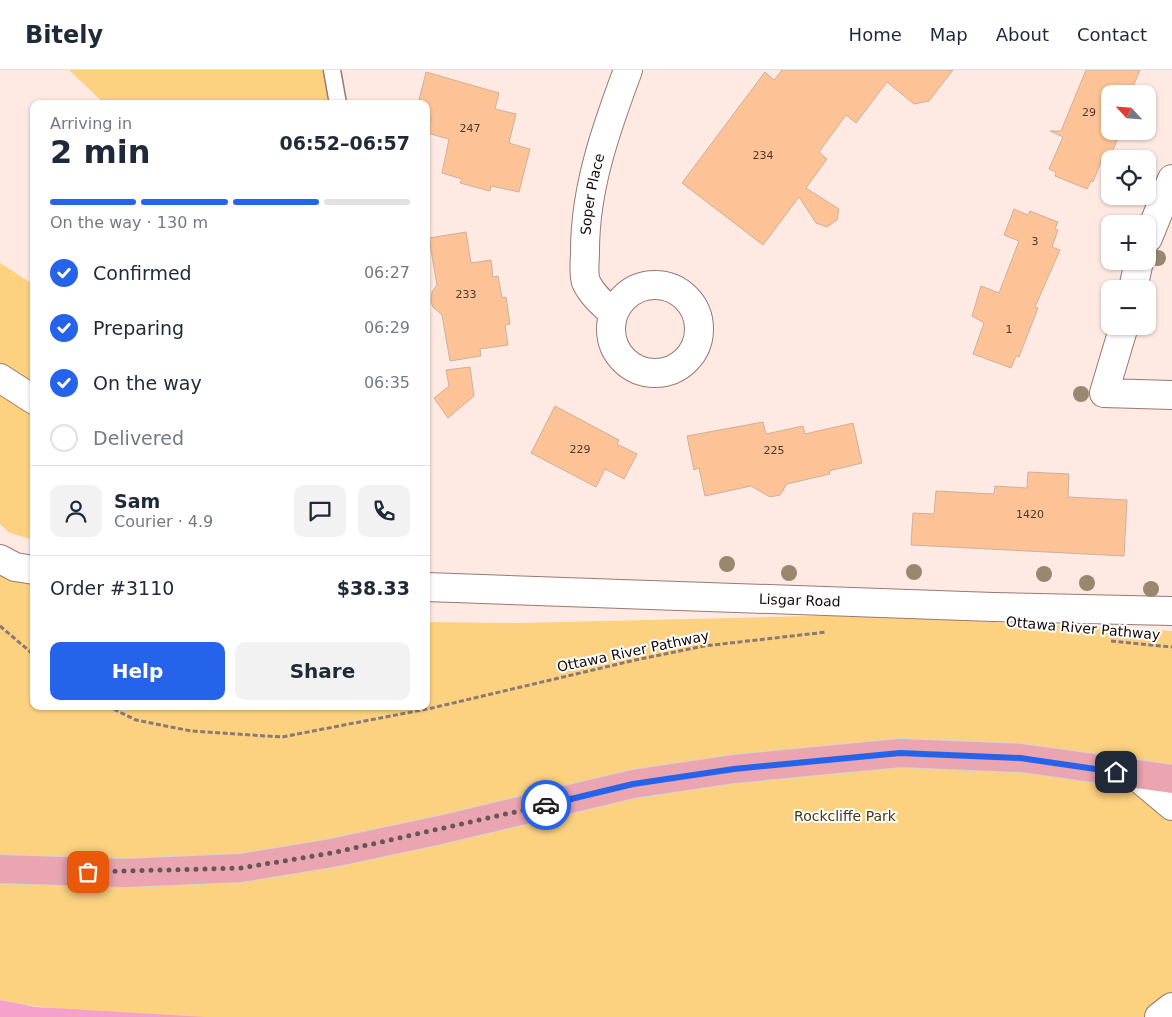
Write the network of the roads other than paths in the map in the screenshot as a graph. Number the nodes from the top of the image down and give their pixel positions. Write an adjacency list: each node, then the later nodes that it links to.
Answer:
1 (332, 70): 3 (lane)
2 (628, 70): 6 (street, Soper Place)
3 (337, 100)
4 (1172, 179): 5 (street)
5 (1156, 218)
6 (613, 313)
7 (1121, 335): 9 (street)
8 (0, 378): 10 (street)
9 (1172, 395)
10 (30, 397)
11 (0, 559): 12 (street)
12 (30, 569)
13 (430, 587): 14 (street, Lisgar Road)
14 (1172, 611)
15 (1135, 775): 16 (main road); 17 (street); 18 (main road)
16 (1172, 779)
17 (1172, 806)
18 (0, 869)
19 (1172, 1007): 20 (street)
20 (1159, 1017)

